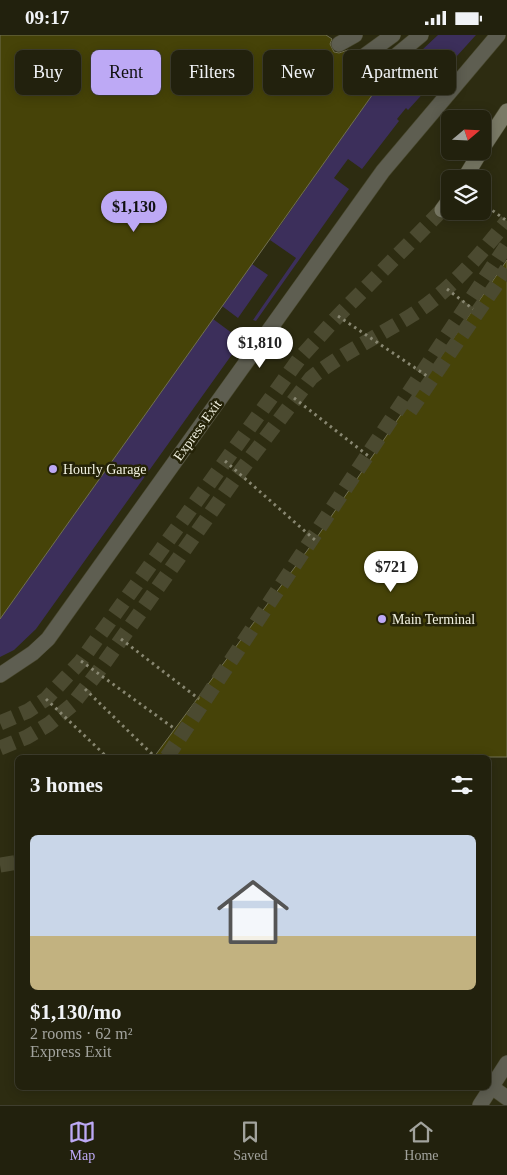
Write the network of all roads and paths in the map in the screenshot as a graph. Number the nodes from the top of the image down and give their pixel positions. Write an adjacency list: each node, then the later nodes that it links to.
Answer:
1 (355, 35): 5 (street)
2 (393, 35): 6 (street)
3 (421, 35): 7 (street)
4 (498, 35): 22 (street, Express Exit)
5 (339, 44)
6 (372, 50)
7 (403, 50)
8 (507, 111): 9 (main road)
9 (491, 136)
10 (491, 209): 11 (path)
11 (507, 221)
12 (447, 289): 13 (path)
13 (473, 309)
14 (338, 316): 15 (path)
15 (427, 376)
16 (294, 398): 17 (path)
17 (371, 458)
18 (225, 461): 19 (path)
19 (315, 540)
20 (121, 639): 25 (path)
21 (81, 661): 26 (path)
22 (0, 675)
23 (85, 689): 28 (path)
24 (46, 699): 27 (path)
25 (199, 699)
26 (175, 729)
27 (106, 755)
28 (153, 755)
29 (507, 1063): 30 (street)
30 (491, 1085)
31 (491, 1087): 33 (street)
32 (488, 1090): 34 (street)
33 (507, 1098)
34 (480, 1105)

